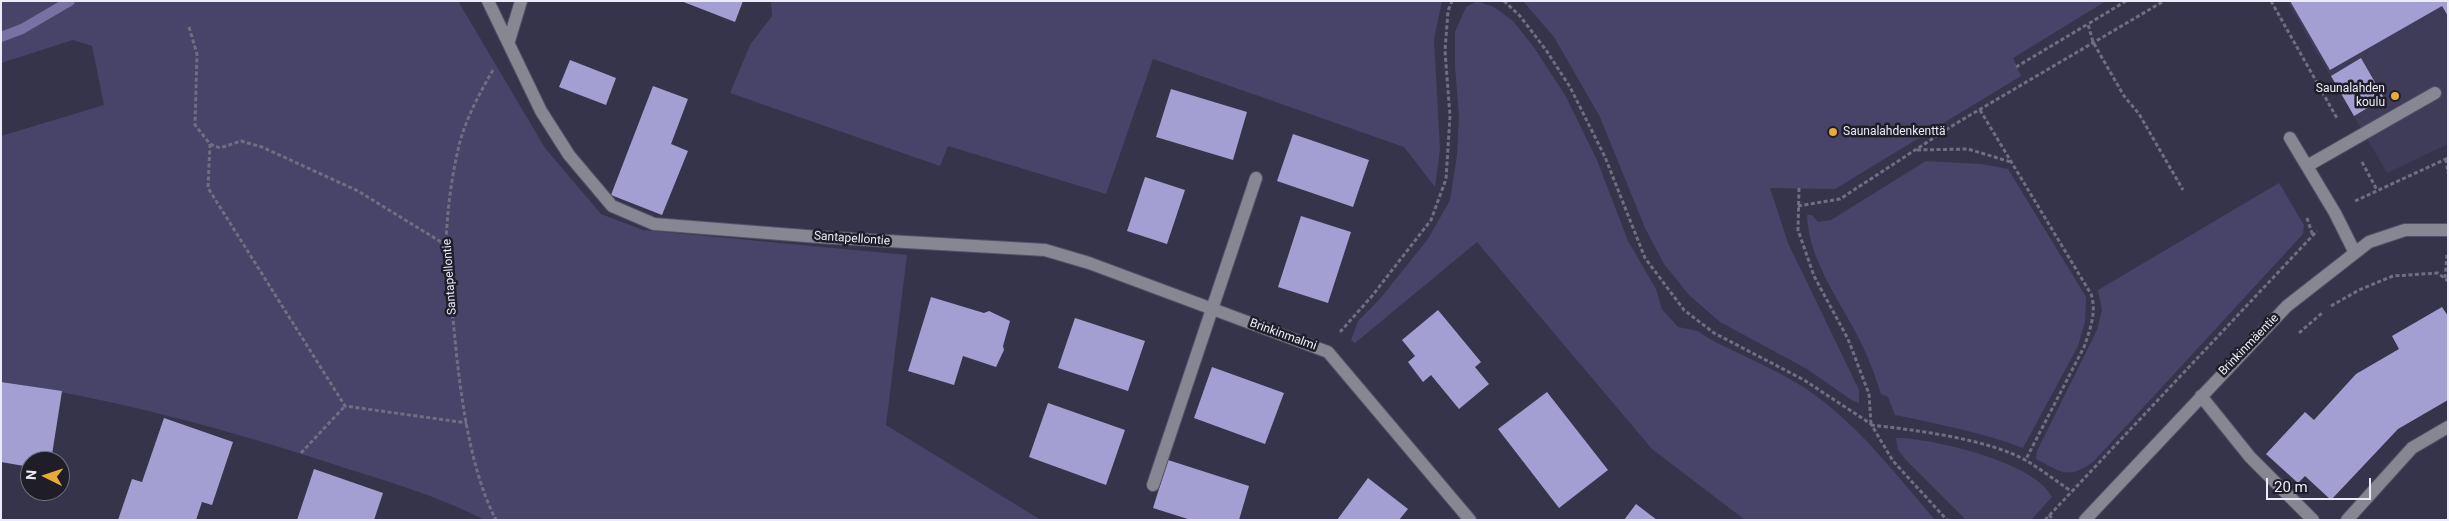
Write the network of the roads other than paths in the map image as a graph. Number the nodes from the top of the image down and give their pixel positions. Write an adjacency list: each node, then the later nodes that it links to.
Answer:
1 (488, 1): 3 (street)
2 (521, 1): 3 (street)
3 (509, 42): 10 (street, Santapellontie)
4 (2435, 93): 6 (street)
5 (2290, 138): 6 (street)
6 (2307, 166): 9 (street)
7 (1256, 178): 11 (street)
8 (2448, 230): 9 (street, Brinkinmäentie)
9 (2355, 253): 12 (street, Brinkinmäentie)
10 (1089, 263): 11 (street, Brinkinmalmi)
11 (1211, 308): 14 (street); 15 (street, Brinkinmalmi)
12 (2201, 396): 16 (street, Brinkinmäentie); 17 (street)
13 (2448, 426): 18 (street)
14 (1153, 485)
15 (1470, 520)
16 (2086, 520)
17 (2313, 520)
18 (2347, 520)

